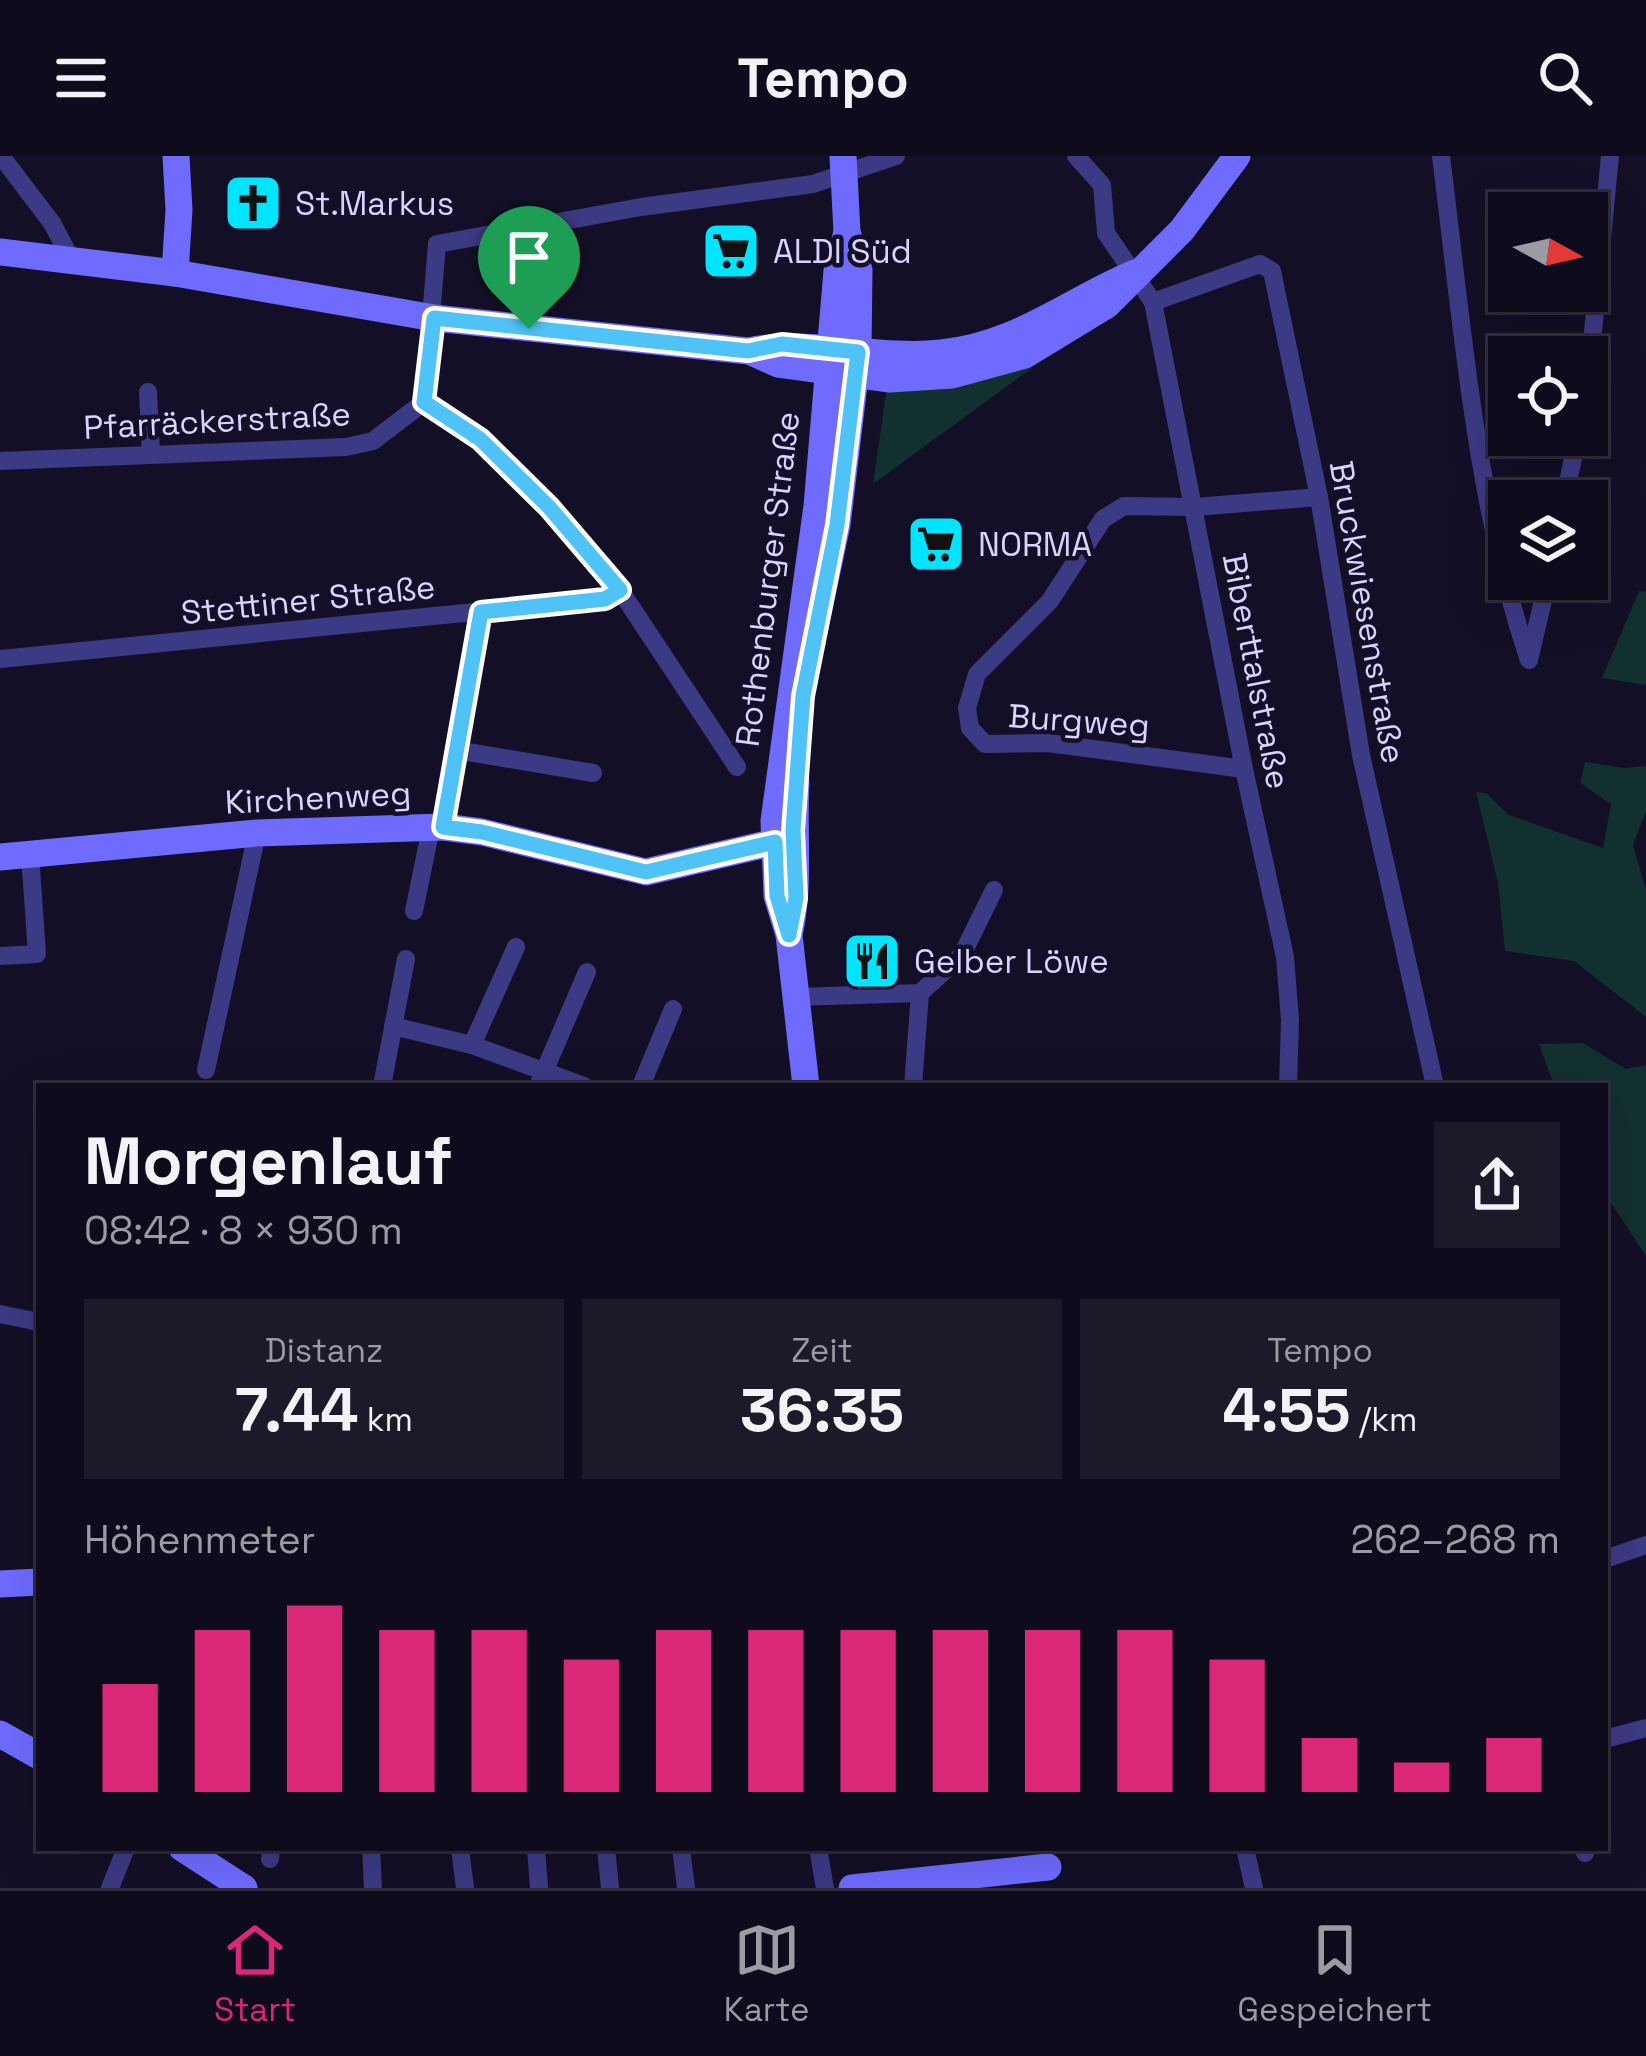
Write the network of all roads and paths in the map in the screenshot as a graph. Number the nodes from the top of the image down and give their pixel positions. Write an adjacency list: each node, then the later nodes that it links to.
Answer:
1 (1, 156): 10 (street)
2 (176, 156): 11 (street)
3 (896, 156): 8 (street)
4 (1076, 156): 12 (street, Biberttalstraße)
5 (1237, 156): 12 (street)
6 (1441, 156): 21 (street)
7 (1610, 156): 15 (street)
8 (844, 165): 14 (street); 16 (street, Rothenburger Straße)
9 (0, 252): 10 (street)
10 (70, 259): 11 (street)
11 (175, 273): 14 (street)
12 (1135, 274): 13 (street, Biberttalstraße); 16 (street)
13 (1153, 302): 22 (street, Bruckwiesenstraße); 23 (street, Biberttalstraße)
14 (434, 318): 16 (street); 18 (street)
15 (1593, 336)
16 (843, 362): 35 (street, Rothenburger Straße); 40 (street, Rothenburger Straße)
17 (148, 392): 19 (street)
18 (424, 402): 19 (street, Pfarräckerstraße); 24 (street)
19 (151, 454): 20 (street, Pfarräckerstraße)
20 (0, 461)
21 (1488, 482)
22 (1319, 497): 23 (street); 57 (street, Bruckwiesenstraße)
23 (1195, 507): 31 (street, Biberttalstraße); 31 (street, Burgweg)
24 (620, 590): 27 (street, Stettiner Straße); 30 (street)
25 (1509, 600): 26 (street)
26 (1543, 600)
27 (481, 612): 28 (street, Stettiner Straße); 29 (street)
28 (0, 659)
29 (456, 750): 32 (street); 33 (street)
30 (737, 767)
31 (1244, 769): 56 (street, Biberttalstraße)
32 (593, 773)
33 (437, 828): 34 (street, Kirchenweg); 35 (street, Kirchenweg); 39 (street)
34 (257, 833): 36 (street, Kirchenweg); 50 (street)
35 (775, 842): 40 (street, Rothenburger Straße)
36 (30, 854): 37 (street, Kirchenweg); 42 (street)
37 (0, 856)
38 (994, 890): 45 (street)
39 (414, 911)
40 (789, 935): 46 (street, Rothenburger Straße)
41 (516, 947): 49 (street)
42 (0, 956)
43 (406, 959): 48 (street)
44 (587, 972): 51 (street)
45 (920, 993): 46 (street); 55 (street)
46 (795, 997): 54 (street, Rothenburger Straße)
47 (673, 1010): 53 (street)
48 (393, 1026): 49 (street); 52 (street)
49 (472, 1045): 51 (street)
50 (206, 1070)
51 (542, 1078)
52 (383, 1083)
53 (641, 1083)
54 (804, 1083)
55 (913, 1083)
56 (1288, 1083)
57 (1434, 1083)
58 (0, 1314): 59 (street)
59 (36, 1321)
60 (1646, 1545): 61 (street)
61 (1608, 1558)
62 (36, 1582): 63 (street)
63 (0, 1584)
64 (1646, 1728): 66 (street)
65 (0, 1734): 67 (street)
66 (1608, 1738)
67 (36, 1754)
68 (125, 1851): 78 (street)
69 (187, 1851): 79 (street)
70 (371, 1851): 80 (street)
71 (460, 1851): 81 (street)
72 (536, 1851): 82 (street)
73 (606, 1851): 83 (street)
74 (680, 1851): 84 (street)
75 (819, 1851): 85 (street)
76 (1246, 1851): 87 (street)
77 (1036, 1868): 86 (street)
78 (110, 1888)
79 (244, 1888)
80 (373, 1888)
81 (465, 1888)
82 (539, 1888)
83 (610, 1888)
84 (686, 1888)
85 (825, 1888)
86 (852, 1888)
87 (1254, 1888)

